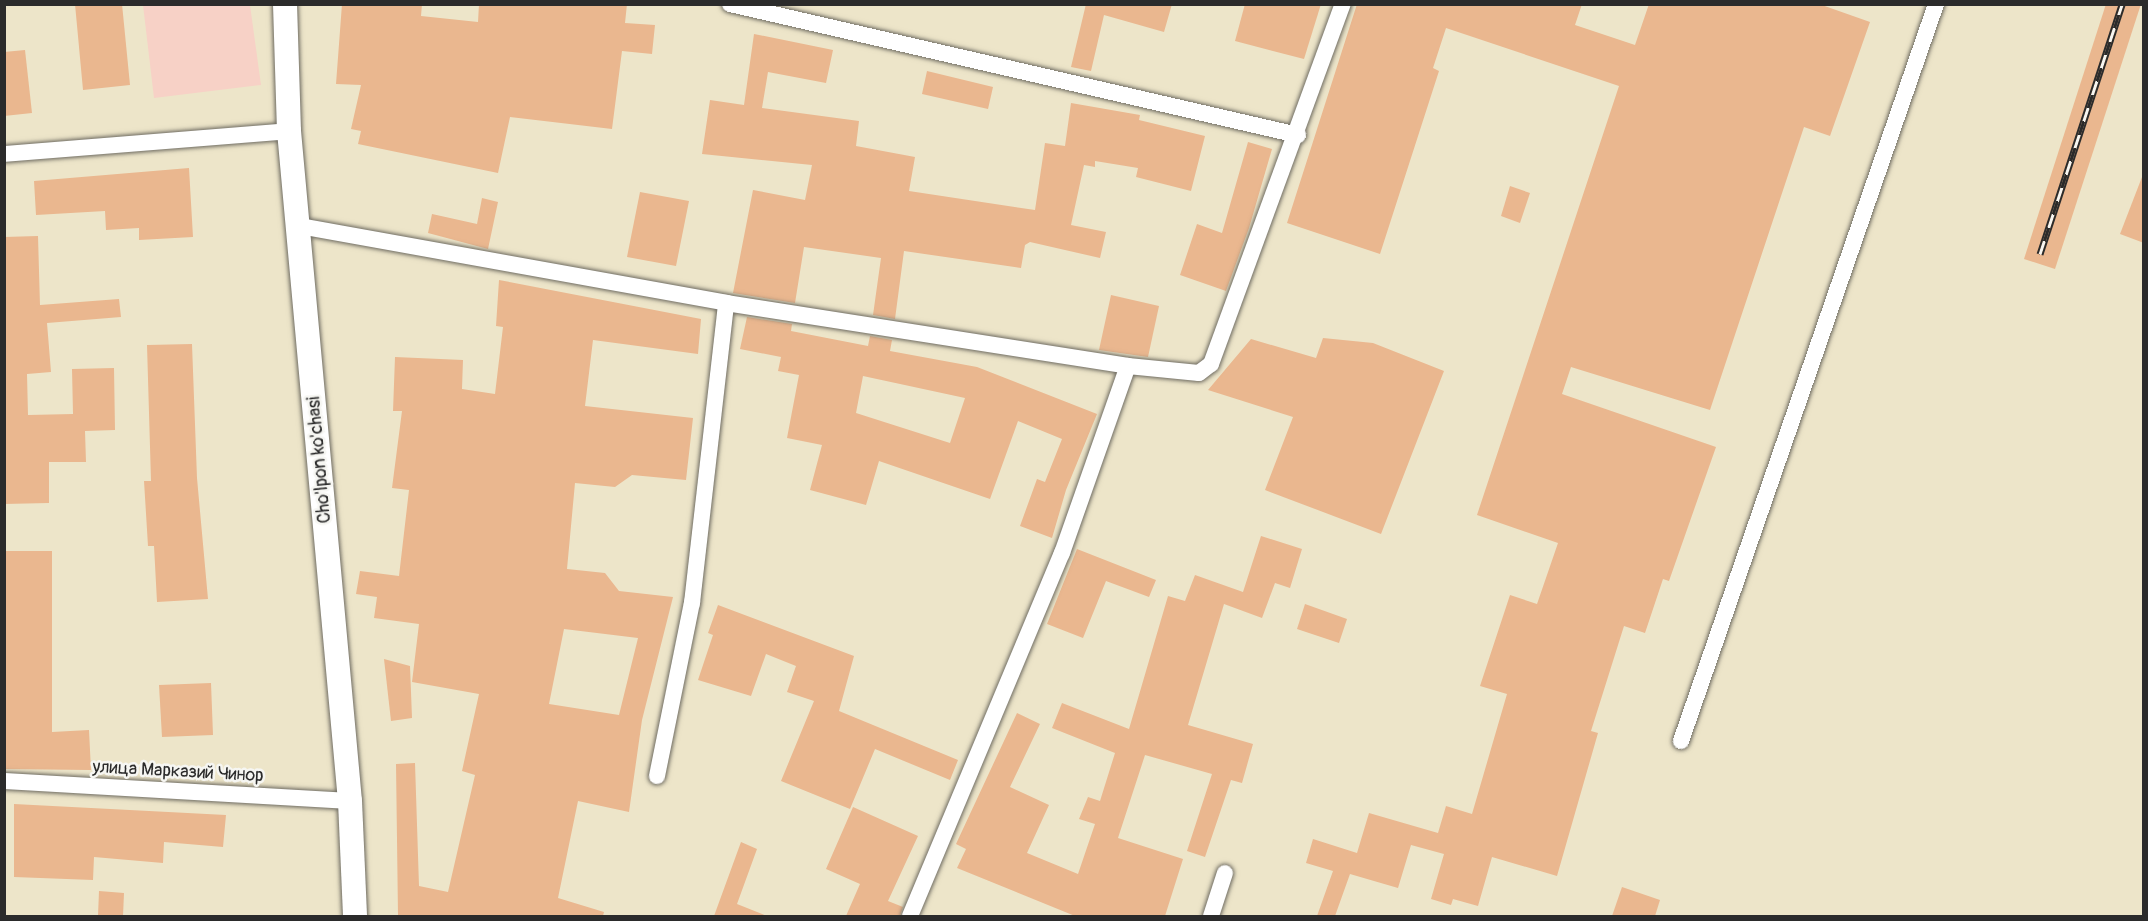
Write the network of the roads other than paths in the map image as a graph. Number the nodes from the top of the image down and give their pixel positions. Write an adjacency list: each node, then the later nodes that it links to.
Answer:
1 (285, 4): 5 (main road, Cho'lpon ko'chasi)
2 (730, 4): 6 (street)
3 (1343, 4): 6 (street)
4 (1936, 4): 11 (street)
5 (289, 131): 7 (street); 8 (main road, Cho'lpon ko'chasi)
6 (1298, 135): 10 (street)
7 (4, 154)
8 (300, 226): 9 (street); 14 (main road, Cho'lpon ko'chasi)
9 (726, 303): 10 (street); 12 (street)
10 (1128, 366): 17 (street)
11 (1681, 741)
12 (657, 776)
13 (4, 781): 14 (street, улица Марказий Чинор)
14 (350, 801): 16 (main road, Cho'lpon ko'chasi)
15 (1225, 873): 18 (street)
16 (355, 916)
17 (910, 916)
18 (1211, 916)

